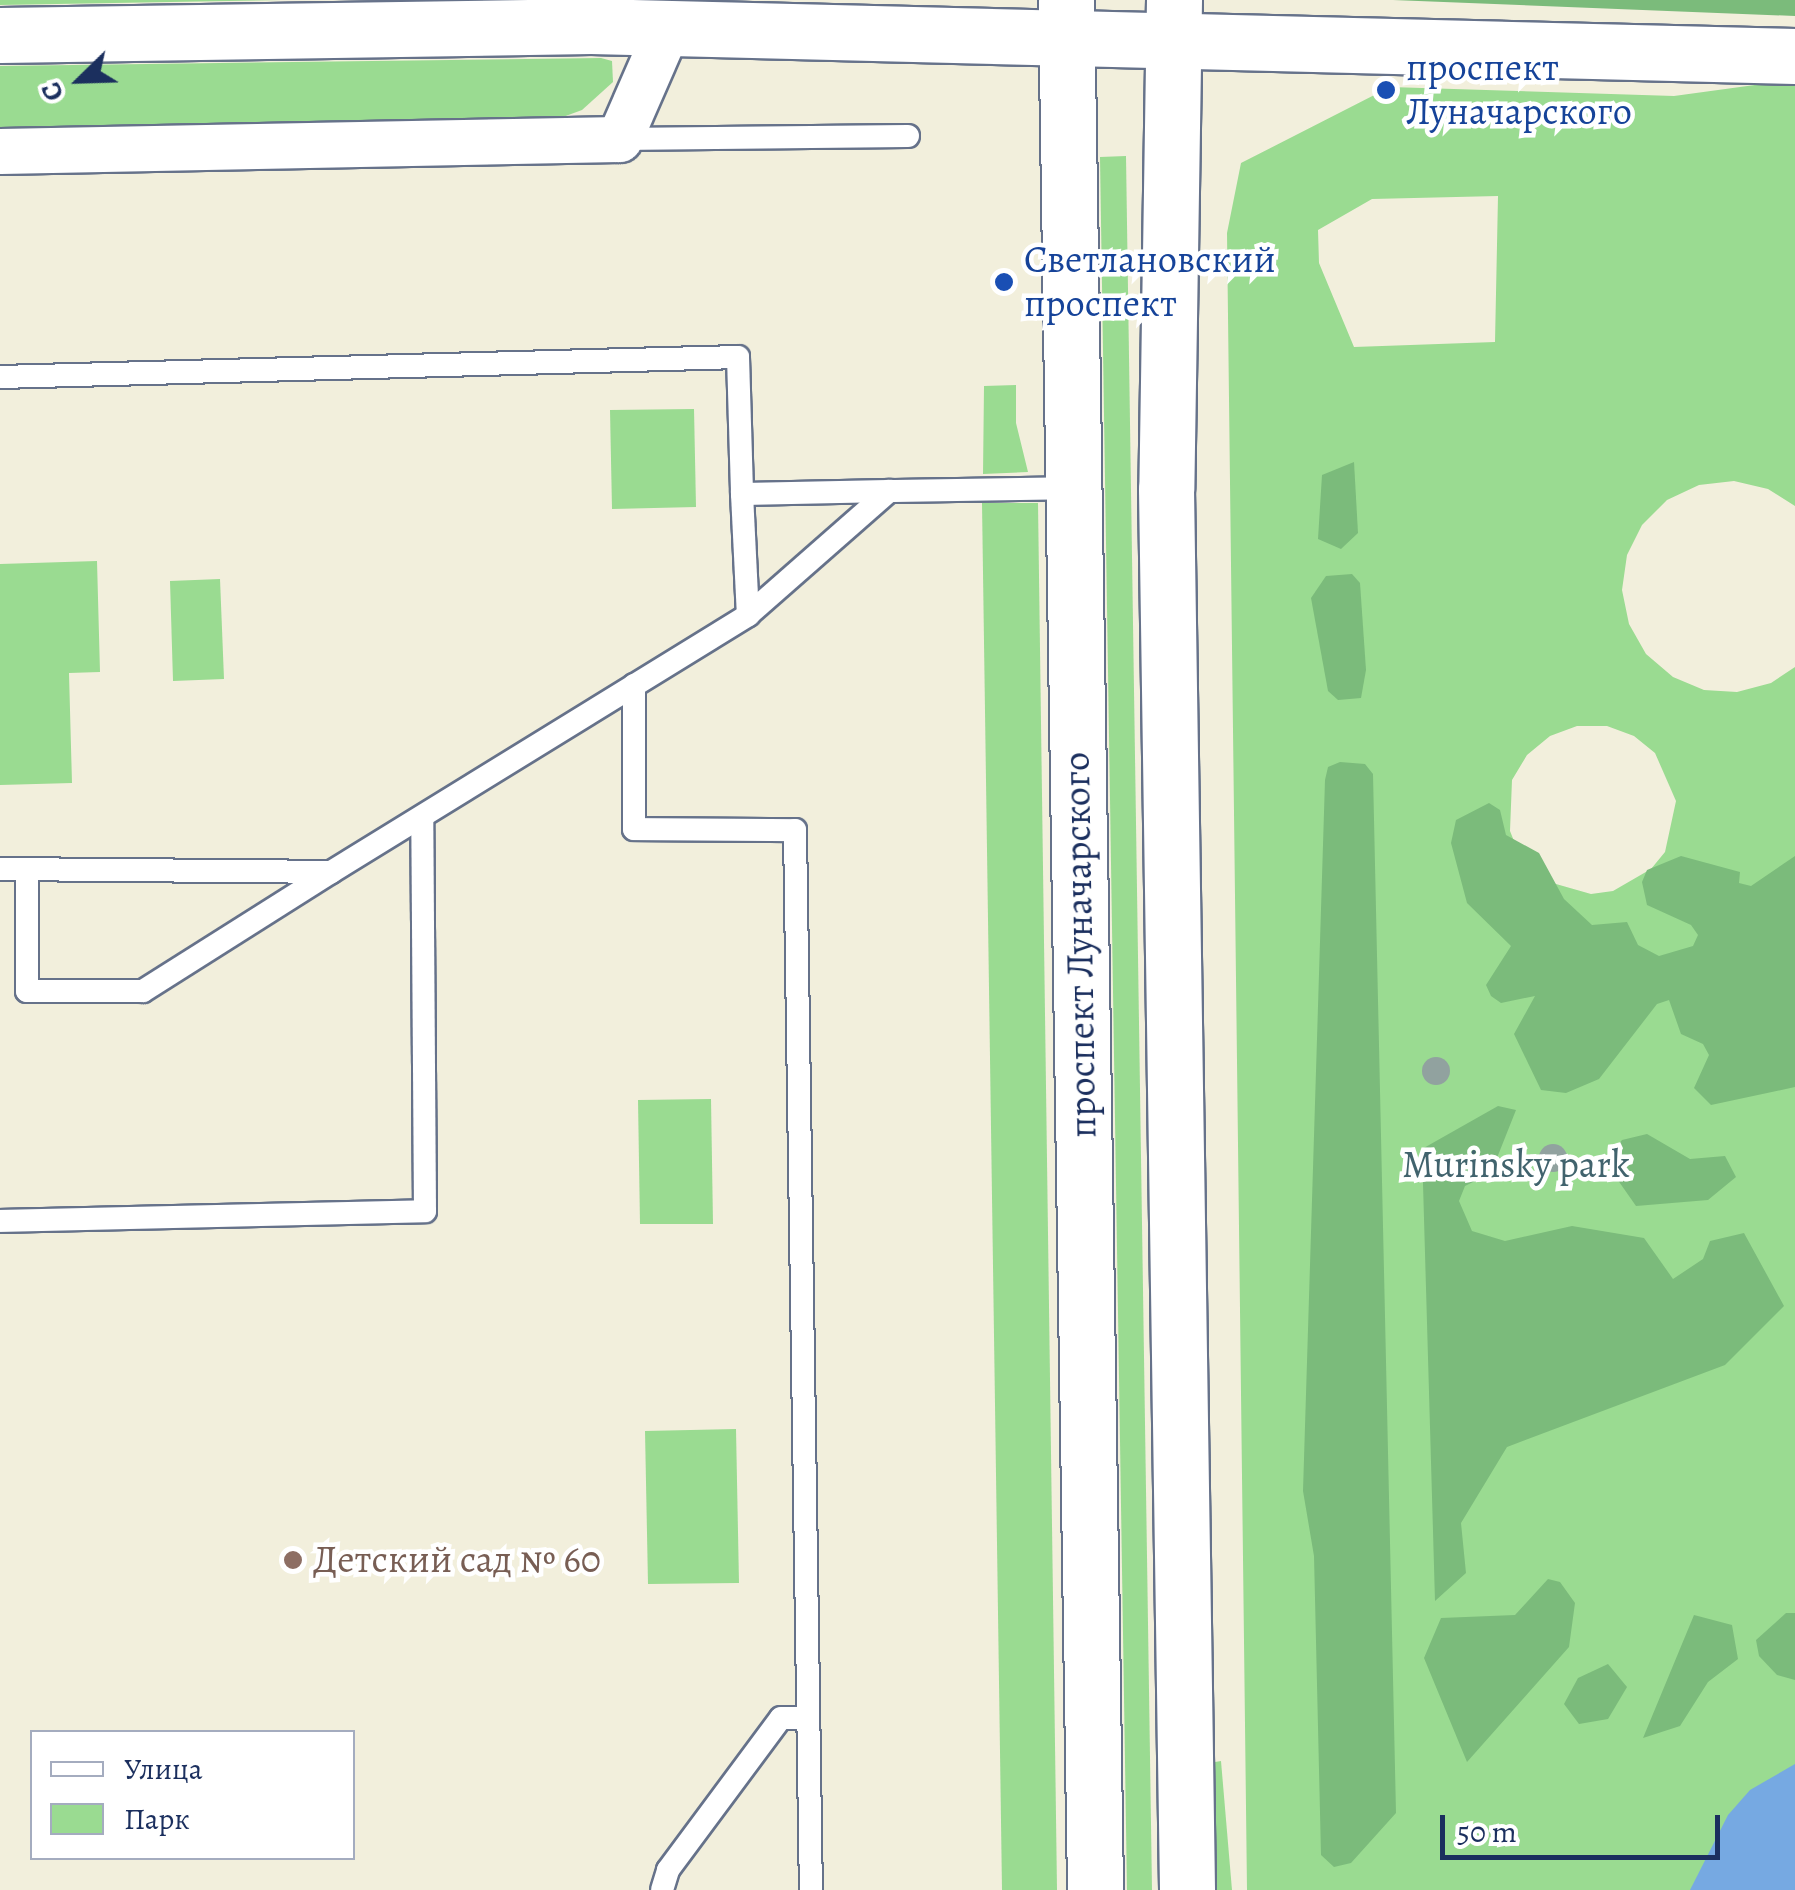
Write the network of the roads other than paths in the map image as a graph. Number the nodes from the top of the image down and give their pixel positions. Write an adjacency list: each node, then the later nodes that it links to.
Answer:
1 (1066, 18): 2 (main road); 3 (main road); 10 (main road, проспект Луначарского)
2 (1173, 19): 5 (main road); 24 (main road)
3 (668, 28): 4 (main road); 7 (street)
4 (0, 34)
5 (1795, 56)
6 (908, 136): 7 (lane)
7 (619, 139): 8 (street)
8 (0, 150)
9 (0, 377): 12 (lane)
10 (1072, 488): 11 (lane); 23 (main road, проспект Луначарского)
11 (889, 491): 12 (lane); 13 (lane)
12 (742, 494): 13 (lane)
13 (748, 615): 14 (lane)
14 (634, 686): 15 (lane); 20 (lane)
15 (422, 822): 18 (lane); 19 (lane)
16 (0, 869): 17 (lane)
17 (27, 870): 18 (lane); 18 (lane)
18 (331, 872)
19 (0, 1221)
20 (808, 1718): 21 (lane); 22 (lane)
21 (662, 1890)
22 (811, 1890)
23 (1095, 1890)
24 (1187, 1890)

